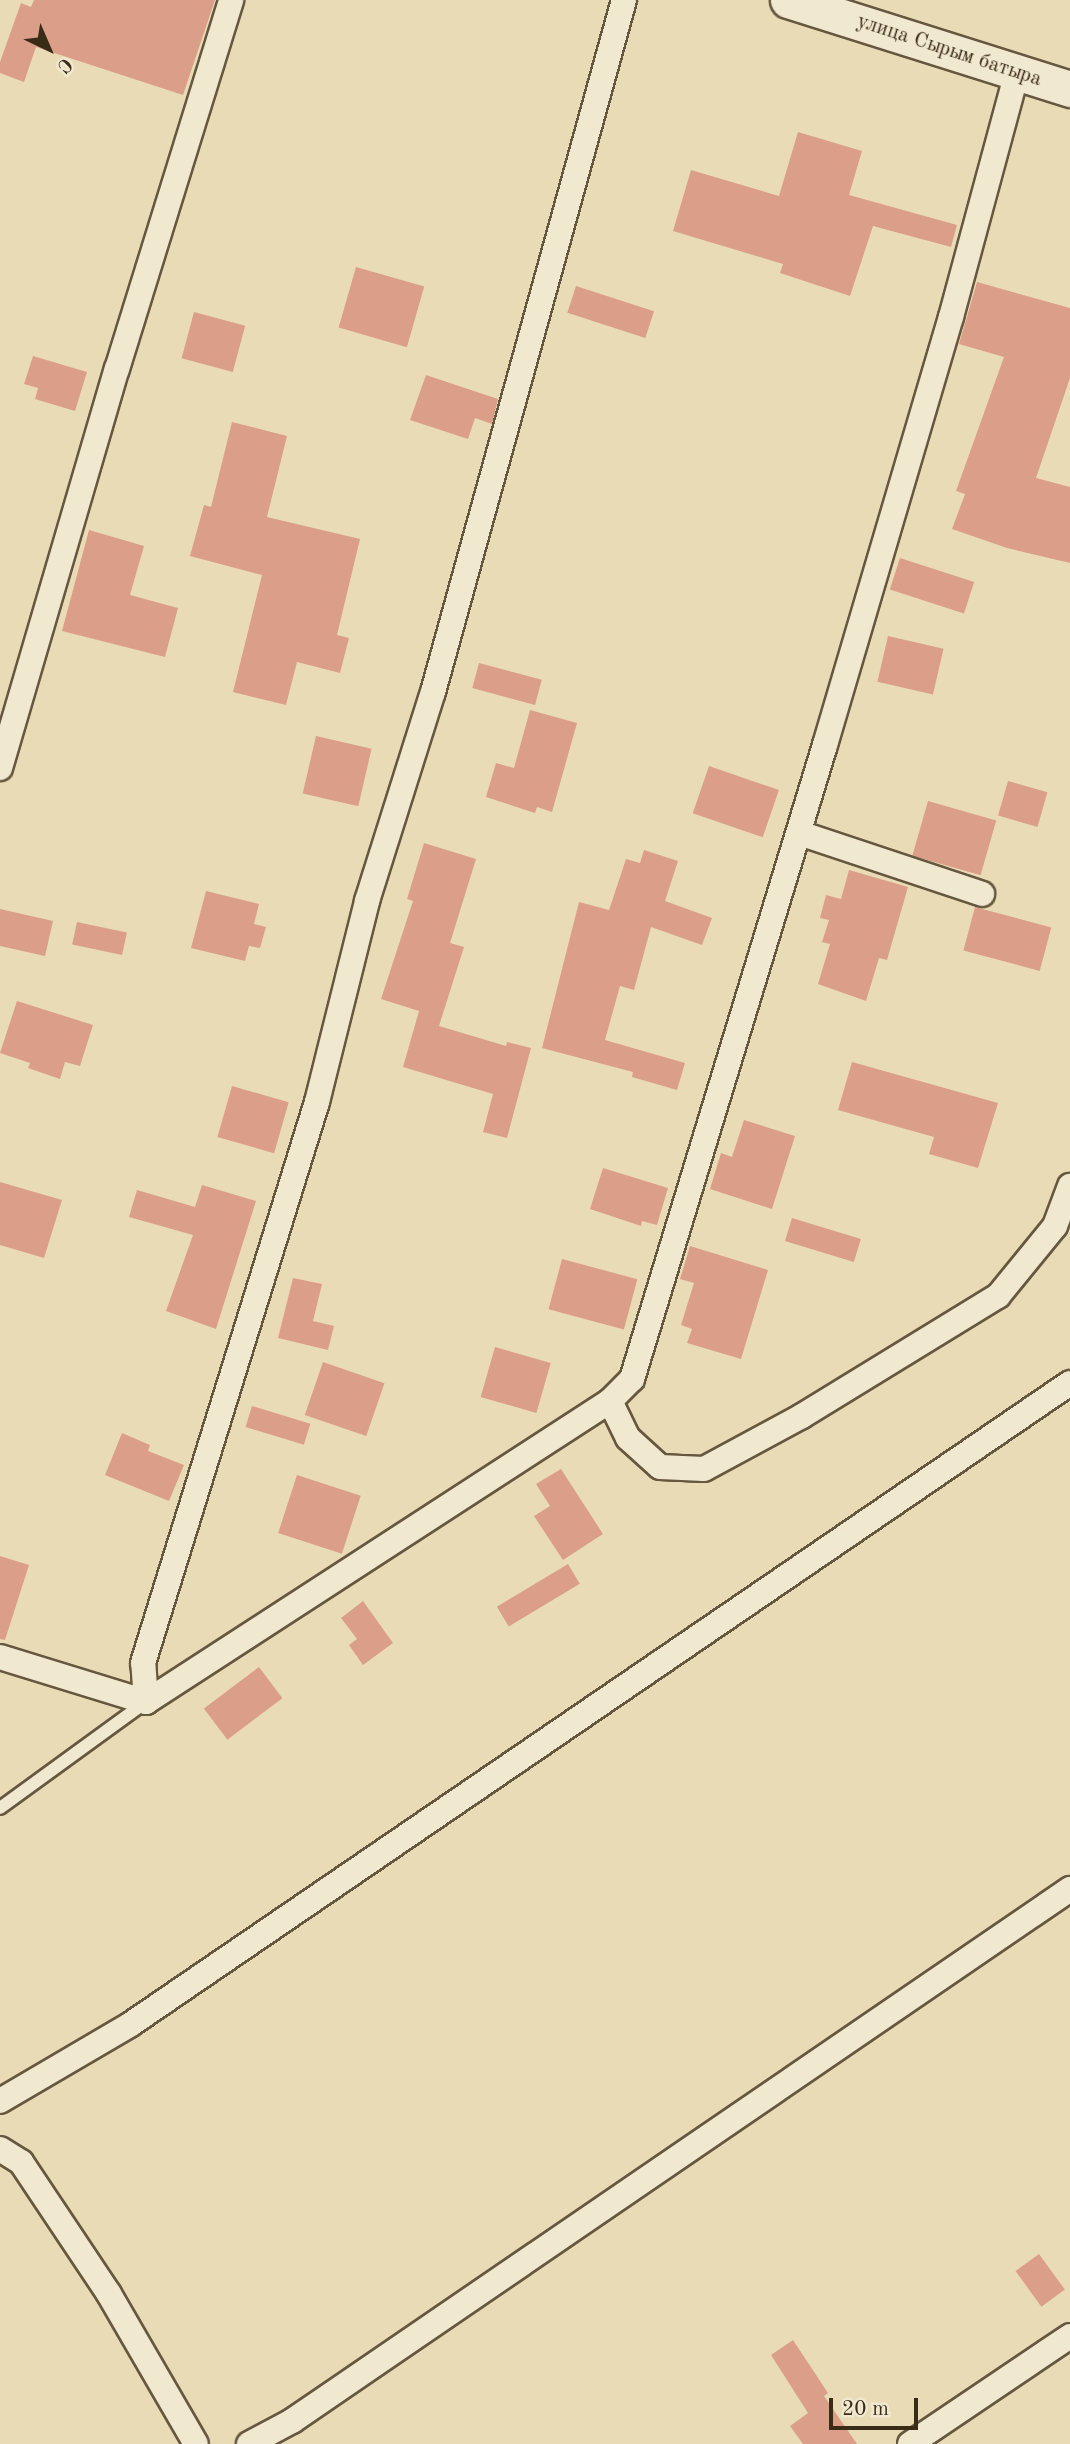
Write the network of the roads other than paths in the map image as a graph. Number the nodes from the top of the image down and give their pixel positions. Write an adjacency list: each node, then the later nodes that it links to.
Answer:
1 (231, 0): 6 (street)
2 (624, 0): 13 (street)
3 (788, 0): 4 (street, улица Сырым батыра)
4 (1017, 72): 5 (street, улица Сырым батыра); 7 (street)
5 (1070, 89)
6 (0, 768)
7 (799, 834): 8 (street); 11 (street)
8 (982, 894)
9 (1070, 1186): 11 (street)
10 (1070, 1383): 16 (street)
11 (610, 1401): 13 (street)
12 (0, 1657): 13 (street)
13 (146, 1702): 14 (lane)
14 (0, 1808)
15 (1070, 1889): 20 (street)
16 (0, 2101)
17 (0, 2149): 19 (street)
18 (1070, 2336): 21 (street)
19 (196, 2444)
20 (248, 2444)
21 (911, 2444)

